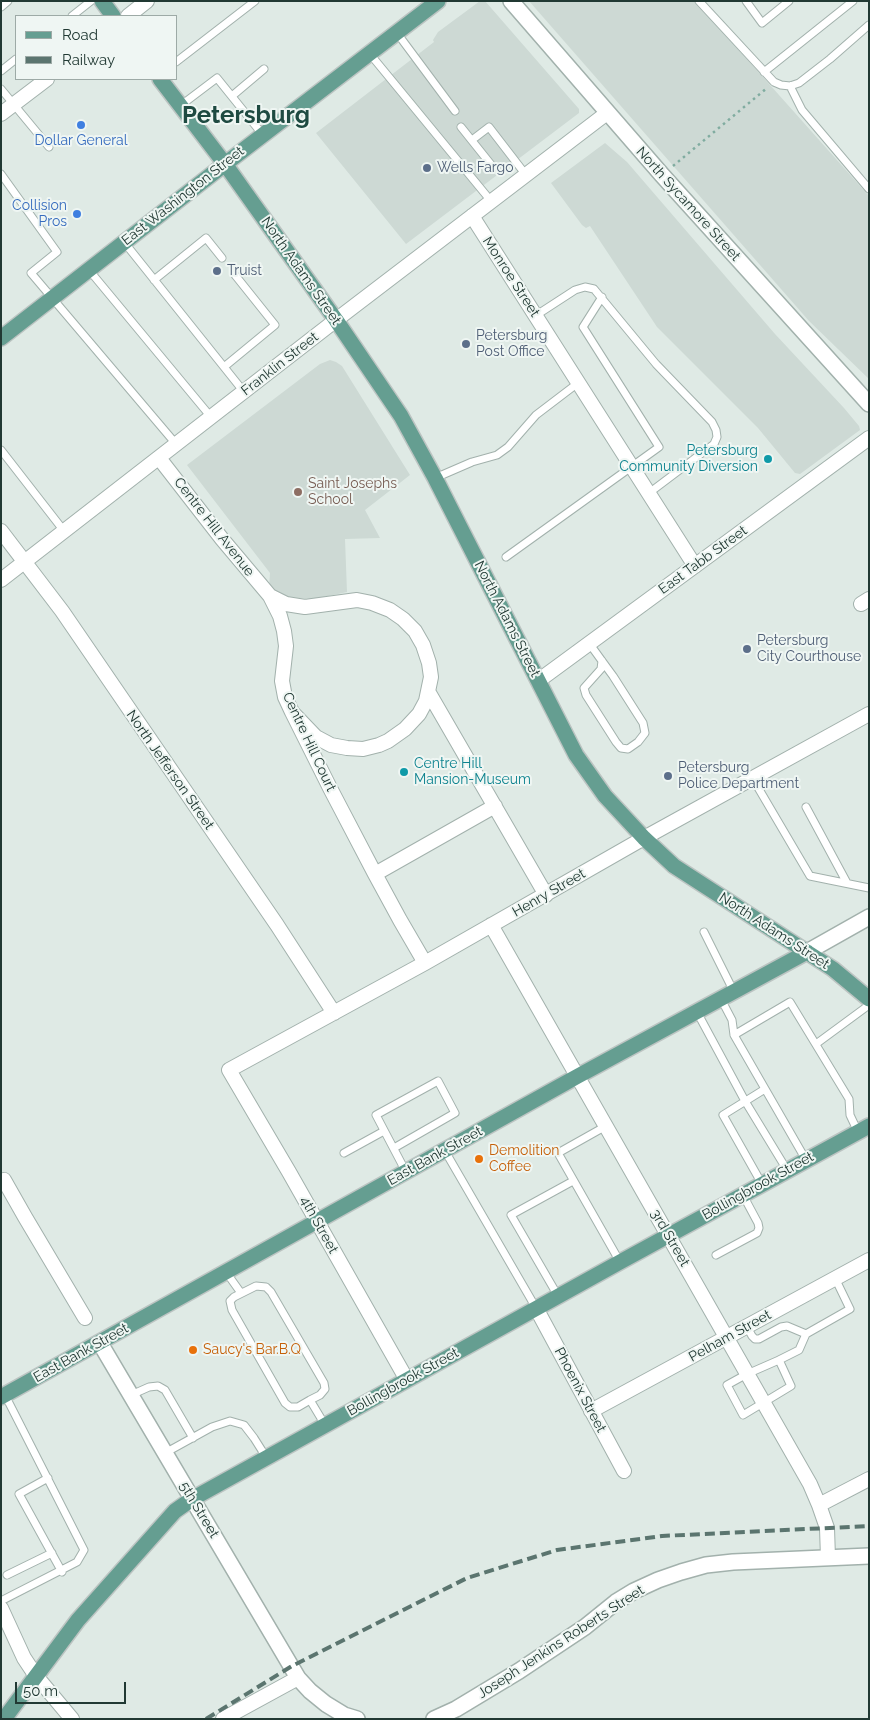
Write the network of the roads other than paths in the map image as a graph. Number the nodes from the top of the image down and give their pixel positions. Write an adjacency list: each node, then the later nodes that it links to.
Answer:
1 (8, 1): 12 (lane)
2 (91, 1): 13 (lane)
3 (102, 1): 14 (main road)
4 (147, 1): 15 (street)
5 (255, 1): 19 (lane)
6 (438, 1): 17 (main road, East Washington Street)
7 (511, 1): 32 (street, North Sycamore Street)
8 (699, 1): 23 (lane)
9 (746, 1): 10 (lane)
10 (789, 1)
11 (853, 1): 23 (lane)
12 (1, 7)
13 (73, 15)
14 (112, 15)
15 (129, 15)
16 (869, 25): 26 (lane)
17 (397, 33): 18 (main road, East Washington Street); 31 (lane)
18 (370, 54): 35 (main road, East Washington Street); 43 (lane)
19 (178, 60)
20 (15, 61): 22 (lane)
21 (264, 69): 28 (lane)
22 (1, 71)
23 (764, 72): 26 (lane)
24 (46, 80): 29 (street)
25 (161, 80): 30 (main road, North Adams Street)
26 (790, 86): 42 (lane)
27 (1, 89): 29 (lane)
28 (232, 96): 30 (lane); 35 (lane)
29 (14, 104): 33 (street); 37 (lane)
30 (180, 106): 38 (main road, North Adams Street)
31 (455, 111)
32 (608, 113): 41 (street, Franklin Street); 58 (street, North Sycamore Street)
33 (1, 114)
34 (461, 127): 36 (lane)
35 (263, 134): 38 (main road, East Washington Street)
36 (472, 140): 39 (lane); 41 (lane)
37 (49, 147)
38 (225, 164): 45 (main road, East Washington Street); 53 (main road, North Adams Street)
39 (493, 167)
40 (1, 174): 51 (lane)
41 (526, 175): 43 (street, Franklin Street)
42 (869, 189)
43 (491, 201): 44 (street, Franklin Street)
44 (472, 216): 52 (street, Monroe Street); 53 (street, Franklin Street)
45 (124, 242): 47 (main road, East Washington Street); 49 (lane)
46 (222, 258): 49 (lane)
47 (89, 270): 51 (main road, East Washington Street); 59 (lane)
48 (235, 274): 55 (lane)
49 (154, 280): 55 (lane)
50 (602, 297): 52 (lane); 64 (lane); 66 (lane)
51 (52, 298): 54 (main road, East Washington Street); 61 (lane)
52 (535, 316): 56 (street, Monroe Street)
53 (336, 320): 57 (street, Franklin Street); 65 (main road, North Adams Street)
54 (4, 333)
55 (224, 366): 57 (lane)
56 (578, 383): 64 (street, Monroe Street); 65 (lane)
57 (244, 392): 59 (street, Franklin Street)
58 (869, 404)
59 (211, 418): 61 (street, Franklin Street)
60 (869, 438): 71 (street, East Tabb Street)
61 (176, 444): 63 (street, Franklin Street)
62 (1, 450): 68 (lane)
63 (158, 458): 68 (street, Franklin Street); 73 (street, Centre Hill Avenue)
64 (631, 466): 66 (street, Monroe Street); 69 (lane)
65 (436, 478): 76 (main road, North Adams Street)
66 (649, 493): 71 (street, Monroe Street)
67 (1, 531): 70 (street, North Jefferson Street)
68 (64, 531): 70 (street, Franklin Street)
69 (506, 557)
70 (25, 562): 72 (street, Franklin Street); 97 (street, North Jefferson Street)
71 (695, 566): 74 (street, East Tabb Street)
72 (1, 580)
73 (270, 596): 77 (street); 78 (street, Centre Hill Court)
74 (589, 644): 75 (lane); 76 (street, East Tabb Street)
75 (602, 661): 75 (lane)
76 (538, 681): 83 (main road, North Adams Street)
77 (429, 693): 78 (street); 81 (street)
78 (292, 712): 84 (street, Centre Hill Court)
79 (869, 714): 80 (street, Henry Street)
80 (753, 779): 83 (street, Henry Street); 85 (lane)
81 (495, 806): 84 (street); 87 (street)
82 (806, 807): 85 (lane)
83 (644, 838): 87 (street, Henry Street); 91 (main road, North Adams Street)
84 (375, 874): 92 (street, Centre Hill Court)
85 (847, 883): 86 (lane)
86 (869, 888)
87 (546, 895): 89 (street, Henry Street)
88 (869, 917): 91 (street, East Bank Street)
89 (491, 925): 92 (street, Henry Street); 101 (street, 3rd Street)
90 (704, 932): 93 (lane)
91 (807, 952): 93 (main road, East Bank Street); 94 (main road, North Adams Street)
92 (425, 963): 97 (street, Henry Street)
93 (728, 996): 96 (main road, East Bank Street); 98 (lane)
94 (869, 999)
95 (869, 1005): 99 (lane)
96 (697, 1012): 101 (main road, East Bank Street); 103 (lane)
97 (334, 1013): 100 (street, Henry Street)
98 (734, 1035): 99 (lane); 102 (lane)
99 (816, 1044): 105 (lane)
100 (229, 1070): 117 (street, 4th Street)
101 (578, 1076): 104 (street, 3rd Street); 108 (main road, East Bank Street)
102 (765, 1089): 103 (lane); 110 (lane)
103 (745, 1101): 111 (lane); 115 (lane)
104 (607, 1126): 113 (lane); 118 (street, 3rd Street)
105 (863, 1129): 110 (main road, Bollingbrook Street)
106 (384, 1131): 107 (lane); 107 (lane); 109 (lane)
107 (394, 1148): 112 (lane)
108 (445, 1151): 112 (main road, East Bank Street); 126 (lane)
109 (344, 1154)
110 (806, 1160): 111 (main road, Bollingbrook Street)
111 (787, 1170): 115 (main road, Bollingbrook Street)
112 (406, 1172): 117 (main road, East Bank Street)
113 (573, 1180): 121 (lane); 125 (lane)
114 (1, 1181): 127 (street)
115 (762, 1184): 116 (main road, Bollingbrook Street)
116 (743, 1194): 118 (main road, Bollingbrook Street); 119 (lane)
117 (317, 1221): 122 (main road, East Bank Street); 134 (street, 4th Street)
118 (669, 1235): 121 (main road, Bollingbrook Street); 130 (street, 3rd Street)
119 (716, 1255)
120 (869, 1260): 123 (street, Pelham Street)
121 (620, 1262): 125 (main road, Bollingbrook Street)
122 (226, 1272): 124 (lane); 131 (main road, East Bank Street)
123 (835, 1278): 128 (street, Pelham Street); 129 (lane)
124 (241, 1294): 137 (lane); 137 (lane)
125 (558, 1296): 126 (main road, Bollingbrook Street)
126 (536, 1308): 134 (main road, Bollingbrook Street); 139 (street, Phoenix Street)
127 (86, 1318)
128 (747, 1327): 129 (lane); 130 (street, Pelham Street)
129 (806, 1334): 132 (lane)
130 (727, 1338): 133 (street, 3rd Street); 139 (street, Pelham Street)
131 (100, 1343): 135 (street, 5th Street); 136 (main road, East Bank Street)
132 (779, 1360): 133 (lane); 138 (lane)
133 (747, 1374): 138 (street, 3rd Street); 138 (lane)
134 (407, 1380): 140 (main road, Bollingbrook Street)
135 (131, 1395): 141 (lane); 142 (street, 5th Street)
136 (3, 1396): 145 (lane)
137 (310, 1400): 140 (lane)
138 (764, 1403): 148 (street, 3rd Street)
139 (591, 1411): 144 (street, Phoenix Street)
140 (325, 1425): 143 (main road, Bollingbrook Street)
141 (193, 1438): 142 (lane); 143 (lane)
142 (165, 1453): 147 (street, 5th Street)
143 (266, 1457): 147 (main road, Bollingbrook Street)
144 (624, 1471)
145 (48, 1478): 149 (lane); 152 (lane)
146 (869, 1479): 148 (street)
147 (192, 1499): 156 (main road, Bollingbrook Street); 157 (street, 5th Street)
148 (819, 1505): 151 (street, 3rd Street)
149 (52, 1553): 152 (lane); 153 (lane)
150 (869, 1556): 151 (street, Joseph Jenkins Roberts Street)
151 (828, 1558): 162 (street, Joseph Jenkins Roberts Street)
152 (62, 1572): 154 (lane)
153 (8, 1575)
154 (1, 1601)
155 (1, 1608): 156 (street)
156 (36, 1676): 158 (main road, Bollingbrook Street); 159 (street)
157 (298, 1678): 160 (street); 161 (street, 5th Street)
158 (4, 1719)
159 (72, 1719)
160 (223, 1719)
161 (357, 1719)
162 (434, 1719)

